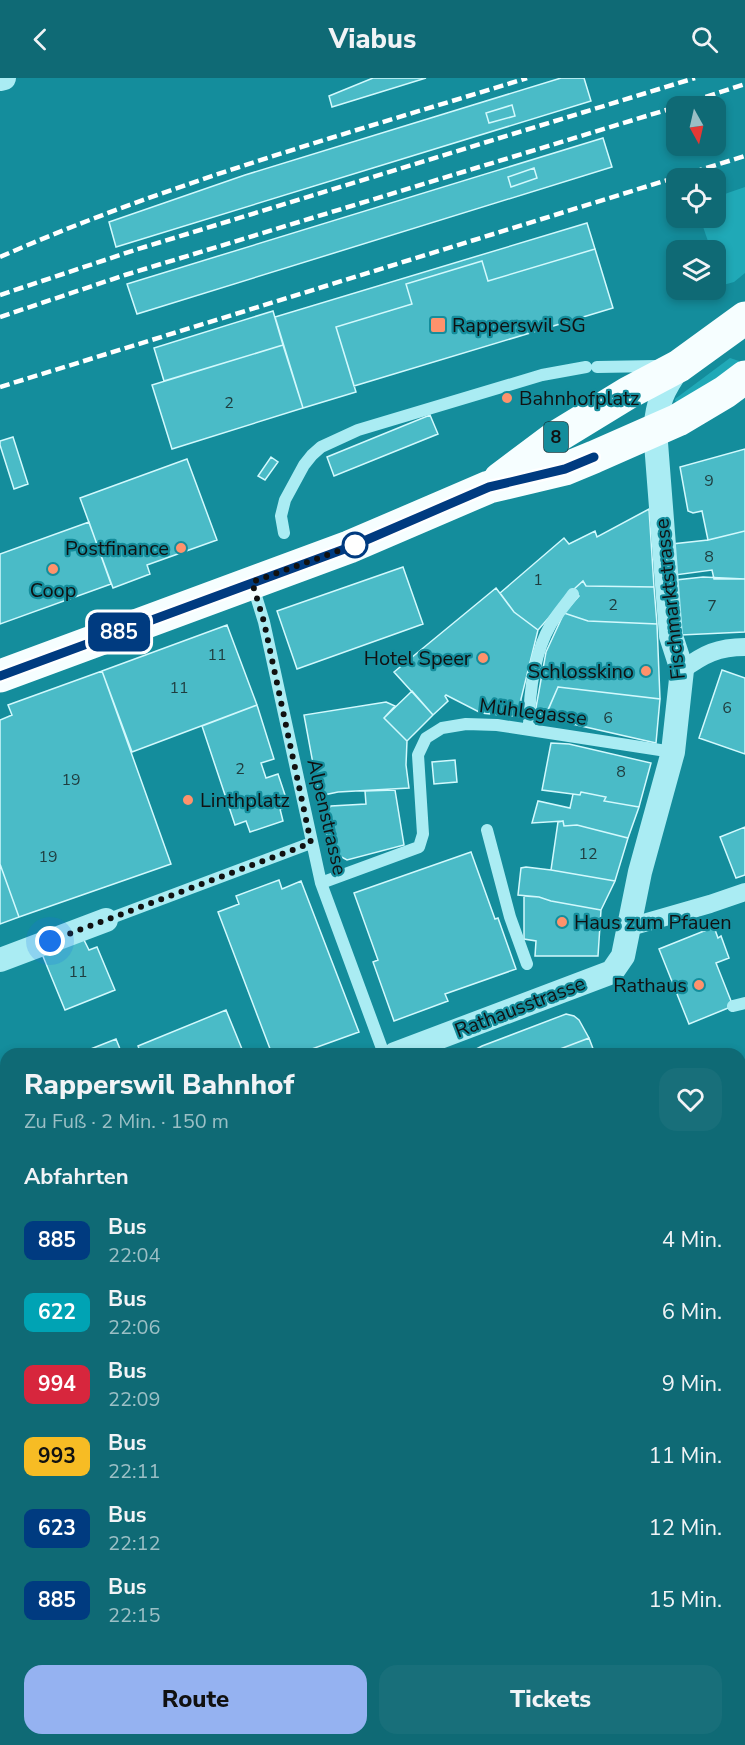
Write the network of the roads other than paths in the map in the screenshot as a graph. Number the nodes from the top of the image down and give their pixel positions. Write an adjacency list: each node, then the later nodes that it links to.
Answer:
1 (745, 318): 2 (main road, 8)
2 (679, 366): 4 (street, Fischmarktstrasse); 5 (main road, 8); 6 (lane)
3 (745, 377): 4 (main road, 8)
4 (655, 430): 5 (main road, 8); 10 (street, Fischmarktstrasse)
5 (489, 487): 7 (main road, 8)
6 (284, 533)
7 (252, 582): 11 (main road, 8); 15 (lane, Alpenstrasse)
8 (573, 594): 12 (lane)
9 (745, 647): 10 (street)
10 (682, 670): 13 (street, Fischmarktstrasse)
11 (0, 676)
12 (529, 729): 13 (lane, Mühlegasse); 16 (lane, Mühlegasse)
13 (673, 752): 19 (street, Fischmarktstrasse)
14 (488, 830): 21 (lane)
15 (311, 843): 16 (lane, Alpenstrasse); 18 (lane)
16 (321, 883): 23 (lane, Alpenstrasse)
17 (745, 892): 19 (street)
18 (106, 920): 20 (street)
19 (630, 927): 22 (street, Fischmarktstrasse)
20 (0, 960)
21 (527, 964)
22 (612, 972): 24 (street, Rathausstrasse)
23 (382, 1048)
24 (410, 1048)

